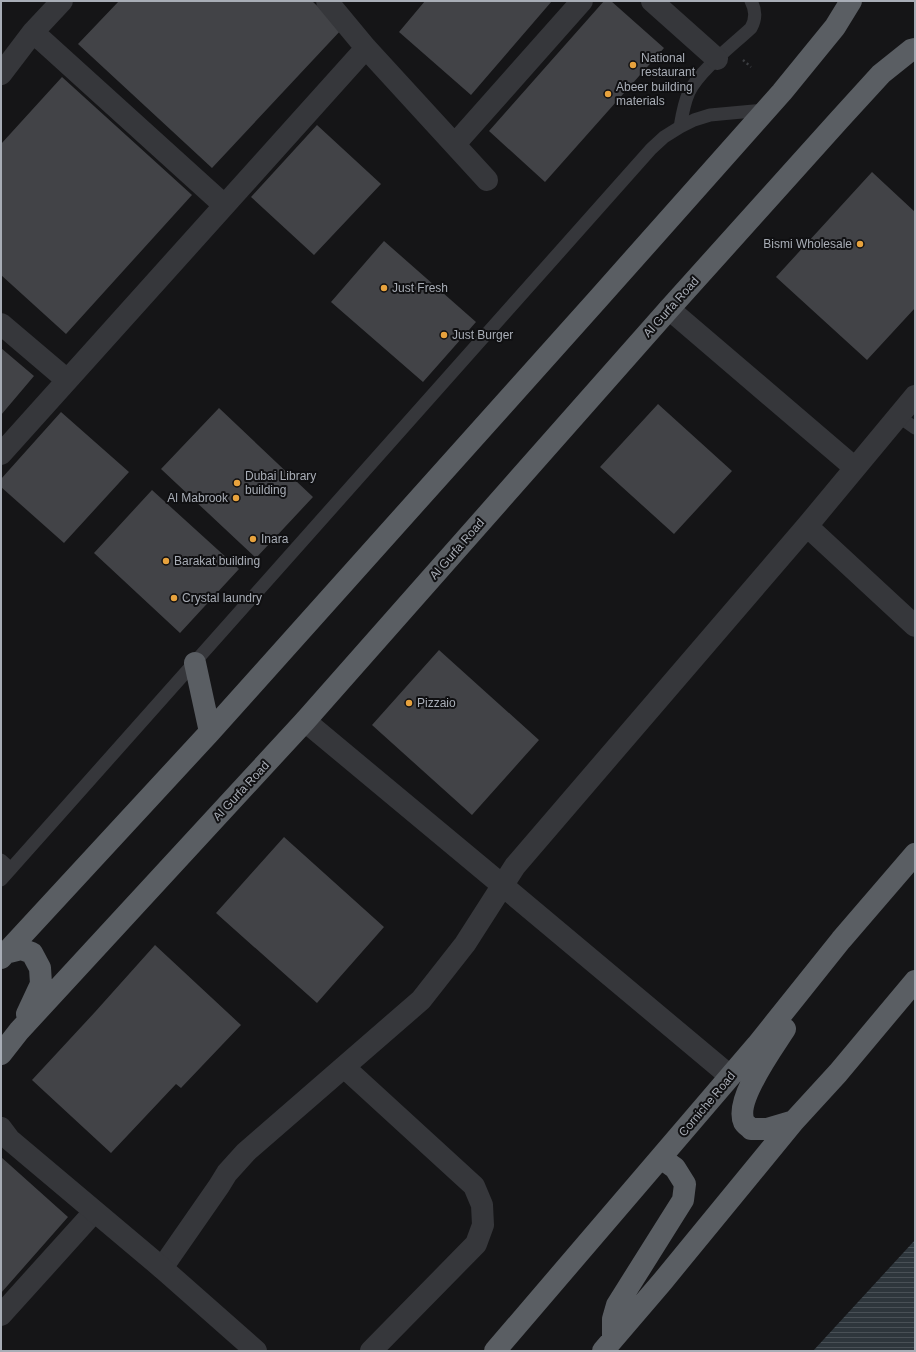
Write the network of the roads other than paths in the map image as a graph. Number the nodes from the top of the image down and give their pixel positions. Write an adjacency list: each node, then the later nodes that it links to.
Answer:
1 (62, 1): 7 (street)
2 (326, 1): 8 (street)
3 (582, 1): 14 (street)
4 (652, 1): 10 (street)
5 (751, 1): 10 (lane)
6 (851, 1): 12 (highway)
7 (33, 32): 11 (street); 16 (street)
8 (366, 48): 14 (street); 16 (street)
9 (915, 49): 17 (highway, Al Gurfa Road)
10 (717, 59): 13 (lane)
11 (1, 74)
12 (765, 110): 13 (lane); 28 (highway)
13 (680, 127): 26 (lane)
14 (455, 144): 15 (street)
15 (487, 180)
16 (224, 204): 19 (street)
17 (670, 309): 23 (street); 27 (highway, Al Gurfa Road)
18 (1, 324): 19 (street)
19 (67, 380): 22 (street)
20 (915, 396): 21 (street)
21 (907, 422): 23 (street)
22 (1, 454)
23 (855, 468): 24 (street)
24 (807, 526): 25 (street); 33 (street)
25 (915, 626)
26 (194, 662): 28 (highway); 31 (lane)
27 (305, 721): 33 (street); 37 (highway, Al Gurfa Road)
28 (210, 732): 35 (highway)
29 (915, 854): 34 (highway, Corniche Road)
30 (1, 860): 31 (lane)
31 (11, 869): 32 (lane)
32 (1, 880)
33 (502, 885): 39 (street); 40 (street)
34 (841, 940): 40 (highway, Corniche Road); 41 (highway)
35 (3, 956): 37 (highway)
36 (915, 981): 41 (highway)
37 (19, 1031): 38 (highway, Al Gurfa Road)
38 (1, 1054)
39 (344, 1067): 45 (street); 49 (street)
40 (730, 1076): 43 (highway, Corniche Road)
41 (794, 1120): 47 (highway)
42 (4, 1136): 44 (street)
43 (661, 1158): 47 (highway); 50 (highway, Corniche Road)
44 (94, 1212): 45 (street); 46 (street)
45 (162, 1268): 48 (street)
46 (1, 1315)
47 (608, 1345)
48 (256, 1351)
49 (372, 1351)
50 (495, 1351)

